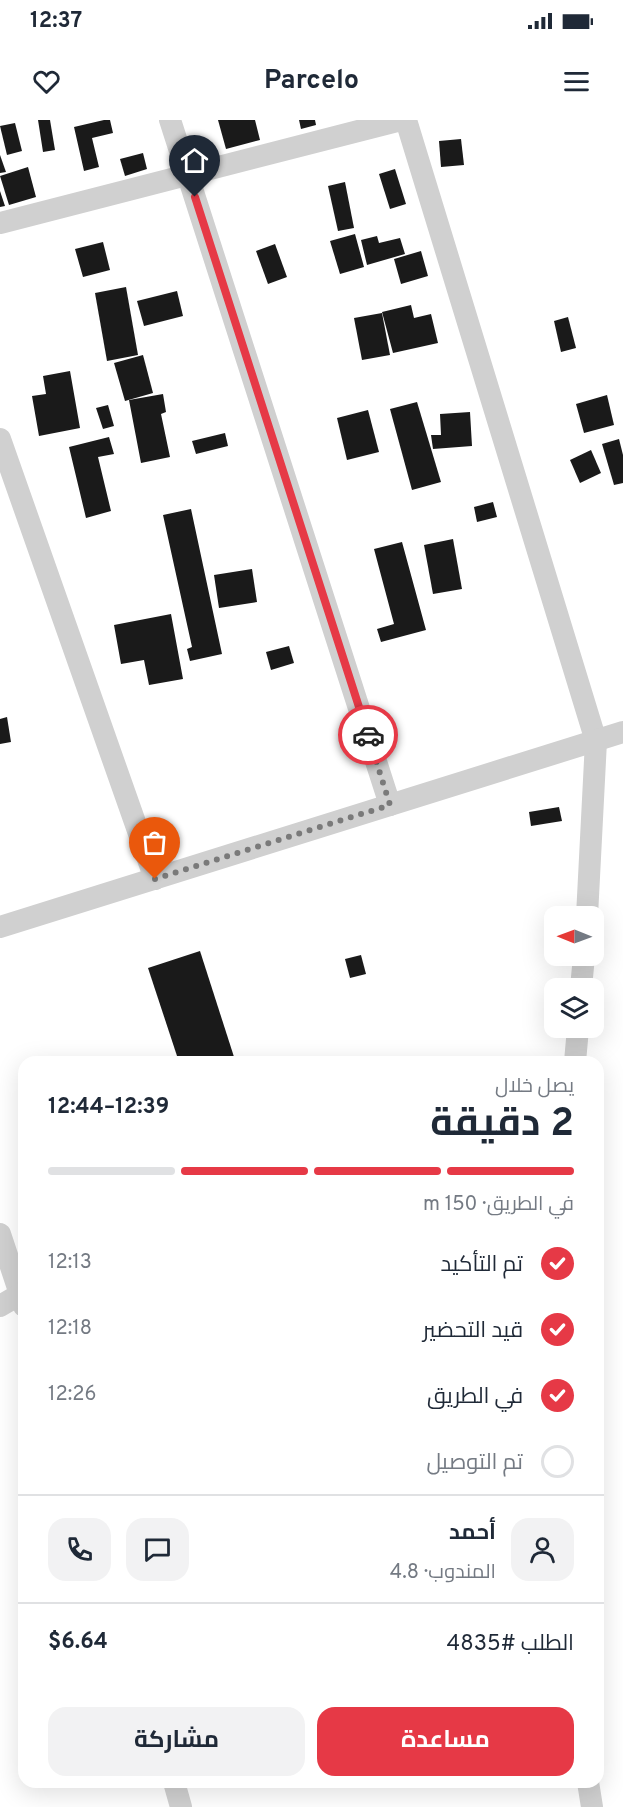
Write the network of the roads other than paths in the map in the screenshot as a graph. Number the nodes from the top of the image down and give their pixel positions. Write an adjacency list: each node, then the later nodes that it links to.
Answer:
1 (170, 120): 3 (street)
2 (404, 120): 3 (street); 7 (street)
3 (188, 175): 4 (street); 8 (street)
4 (0, 223)
5 (0, 440): 9 (street)
6 (623, 732): 7 (street)
7 (596, 741): 8 (street); 10 (street)
8 (390, 805): 9 (street)
9 (155, 879): 11 (street)
10 (588, 906)
11 (0, 927)
12 (577, 1038): 13 (street)
13 (576, 1056)
14 (0, 1234): 15 (street)
15 (18, 1284)
16 (18, 1300): 17 (street)
17 (0, 1306)
18 (176, 1788): 20 (street)
19 (589, 1788): 21 (street)
20 (182, 1807)
21 (592, 1807)

